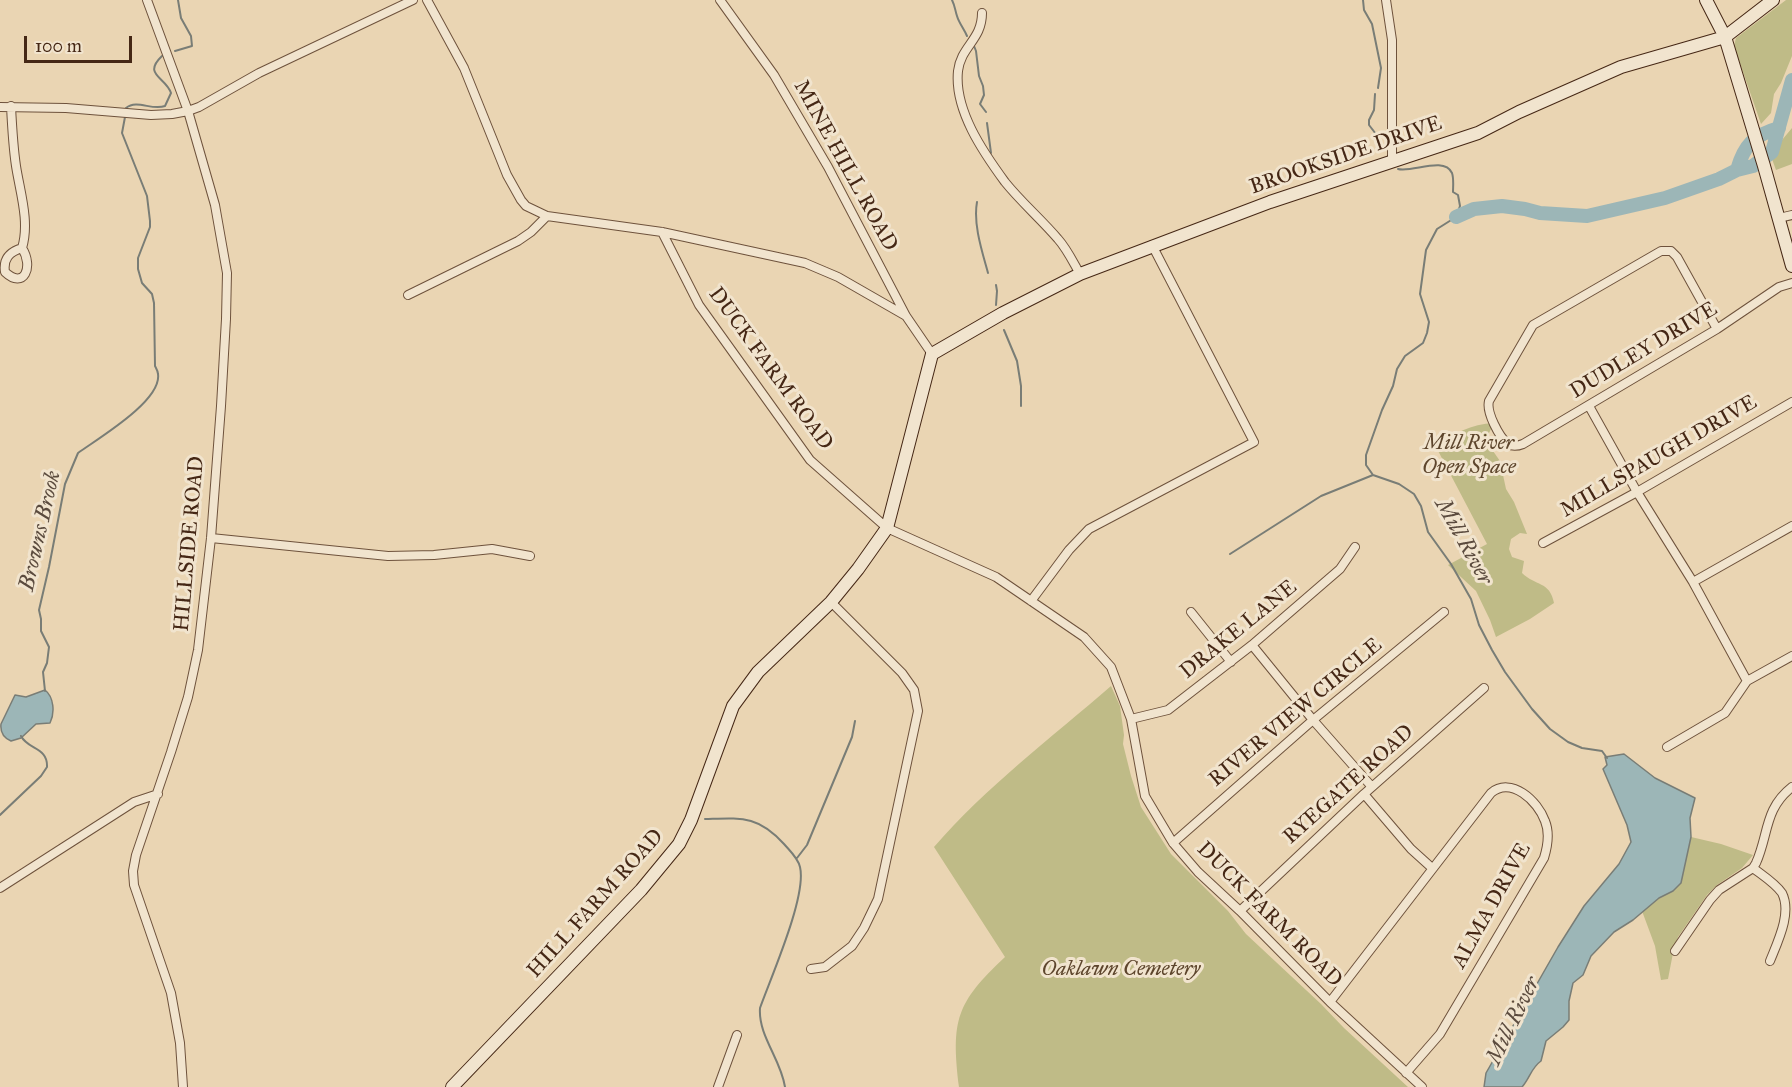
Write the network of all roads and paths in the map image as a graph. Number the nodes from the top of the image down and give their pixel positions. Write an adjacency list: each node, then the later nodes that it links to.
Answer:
1 (147, 0): 12 (street, HILLSIDE ROAD)
2 (413, 0): 12 (street)
3 (427, 0): 15 (street)
4 (720, 0): 24 (street, MINE HILL ROAD)
5 (1386, 0): 13 (street)
6 (1706, 0): 9 (main road)
7 (1773, 0): 9 (main road, BROOKSIDE DRIVE)
8 (982, 13): 21 (street)
9 (1725, 37): 13 (main road, BROOKSIDE DRIVE); 16 (main road)
10 (0, 106): 11 (street)
11 (11, 106): 12 (street); 19 (street)
12 (188, 111): 32 (street, HILLSIDE ROAD)
13 (1392, 161): 18 (main road, BROOKSIDE DRIVE)
14 (1792, 214): 16 (street)
15 (547, 216): 17 (street); 23 (street)
16 (1779, 218): 20 (main road)
17 (662, 232): 24 (street); 31 (street, DUCK FARM ROAD)
18 (1152, 245): 21 (main road, BROOKSIDE DRIVE); 37 (street)
19 (22, 248)
20 (1792, 266)
21 (1080, 274): 26 (main road, BROOKSIDE DRIVE)
22 (1792, 283): 25 (street, DUDLEY DRIVE)
23 (408, 295)
24 (906, 316): 26 (street, MINE HILL ROAD)
25 (1717, 328): 28 (street, DUDLEY DRIVE); 28 (street, DUDLEY DRIVE)
26 (932, 354): 31 (main road, HILL FARM ROAD)
27 (1792, 402): 29 (street, MILLSPAUGH DRIVE)
28 (1589, 406): 29 (street)
29 (1637, 492): 33 (street, MILLSPAUGH DRIVE); 36 (street)
30 (1792, 526): 36 (street)
31 (887, 528): 37 (street, DUCK FARM ROAD); 38 (main road, HILL FARM ROAD)
32 (211, 538): 35 (street); 51 (street, HILLSIDE ROAD)
33 (1543, 543)
34 (1355, 547): 41 (street, DRAKE LANE)
35 (530, 556)
36 (1693, 582): 44 (street)
37 (1031, 601): 46 (street, DUCK FARM ROAD)
38 (831, 602): 60 (street); 65 (main road, HILL FARM ROAD)
39 (1191, 612): 43 (street)
40 (1444, 612): 47 (street, RIVER VIEW CIRCLE)
41 (1252, 645): 43 (street, DRAKE LANE); 47 (street)
42 (1792, 656): 44 (street)
43 (1231, 662): 46 (street, DRAKE LANE)
44 (1747, 681): 48 (street)
45 (1484, 688): 49 (street, RYEGATE ROAD)
46 (1131, 719): 53 (street, DUCK FARM ROAD)
47 (1312, 720): 49 (street); 53 (street, RIVER VIEW CIRCLE)
48 (1667, 747)
49 (1372, 787): 52 (street, RYEGATE ROAD)
50 (1792, 787): 55 (street)
51 (158, 794): 56 (street); 64 (street, HILLSIDE ROAD)
52 (1364, 794): 54 (street); 57 (street, RYEGATE ROAD)
53 (1173, 843): 57 (street, DUCK FARM ROAD)
54 (1432, 868): 61 (street, ALMA DRIVE); 63 (street, ALMA DRIVE)
55 (1753, 868): 58 (street); 59 (street)
56 (0, 888)
57 (1240, 911): 61 (street, DUCK FARM ROAD)
58 (1675, 951)
59 (1770, 961)
60 (811, 969)
61 (1330, 1002): 63 (street, DUCK FARM ROAD)
62 (737, 1035): 66 (street)
63 (1406, 1073): 67 (street, DUCK FARM ROAD)
64 (183, 1087)
65 (452, 1087)
66 (718, 1087)
67 (1422, 1087)

